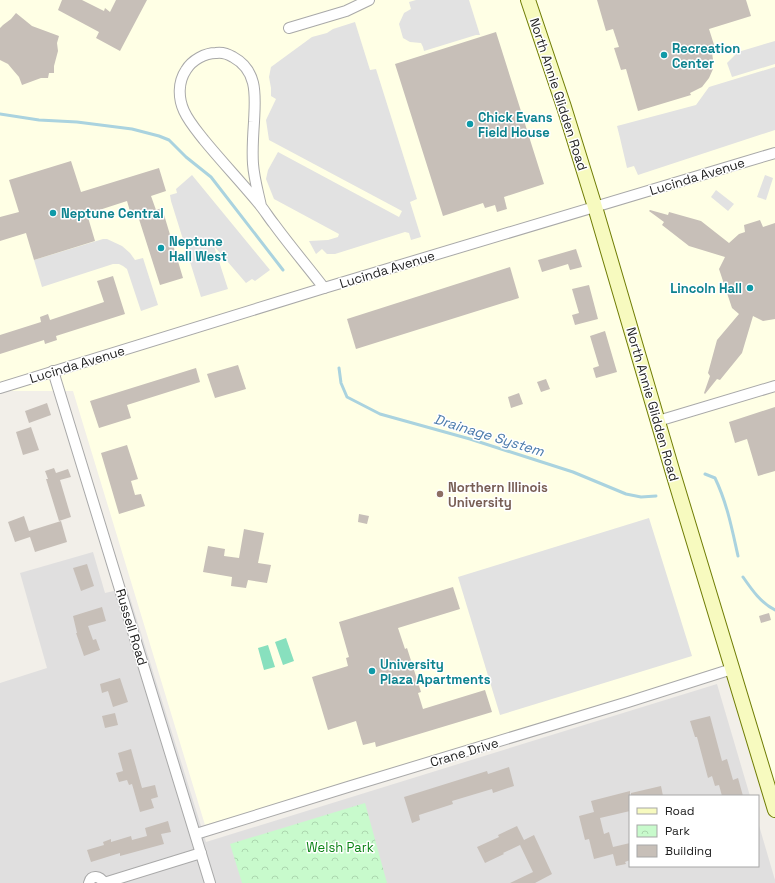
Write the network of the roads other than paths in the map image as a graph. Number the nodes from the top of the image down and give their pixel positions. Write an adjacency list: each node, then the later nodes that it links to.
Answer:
1 (369, 0): 3 (street)
2 (528, 0): 6 (main road, North Annie Glidden Road)
3 (289, 28)
4 (775, 153): 6 (street, Lucinda Avenue)
5 (261, 206): 5 (street); 7 (street)
6 (595, 207): 7 (street, Lucinda Avenue); 11 (main road, North Annie Glidden Road)
7 (324, 288): 8 (street, Lucinda Avenue)
8 (53, 371): 10 (street, Lucinda Avenue); 14 (street, Russell Road)
9 (775, 386): 11 (street)
10 (0, 388)
11 (658, 421): 12 (main road, North Annie Glidden Road)
12 (732, 669): 13 (main road, North Annie Glidden Road); 14 (street, Crane Drive)
13 (775, 810)
14 (196, 834): 15 (street, Russell Road)
15 (201, 853): 17 (street); 18 (street, Russell Road)
16 (89, 883): 17 (street)
17 (104, 883)
18 (210, 883)

